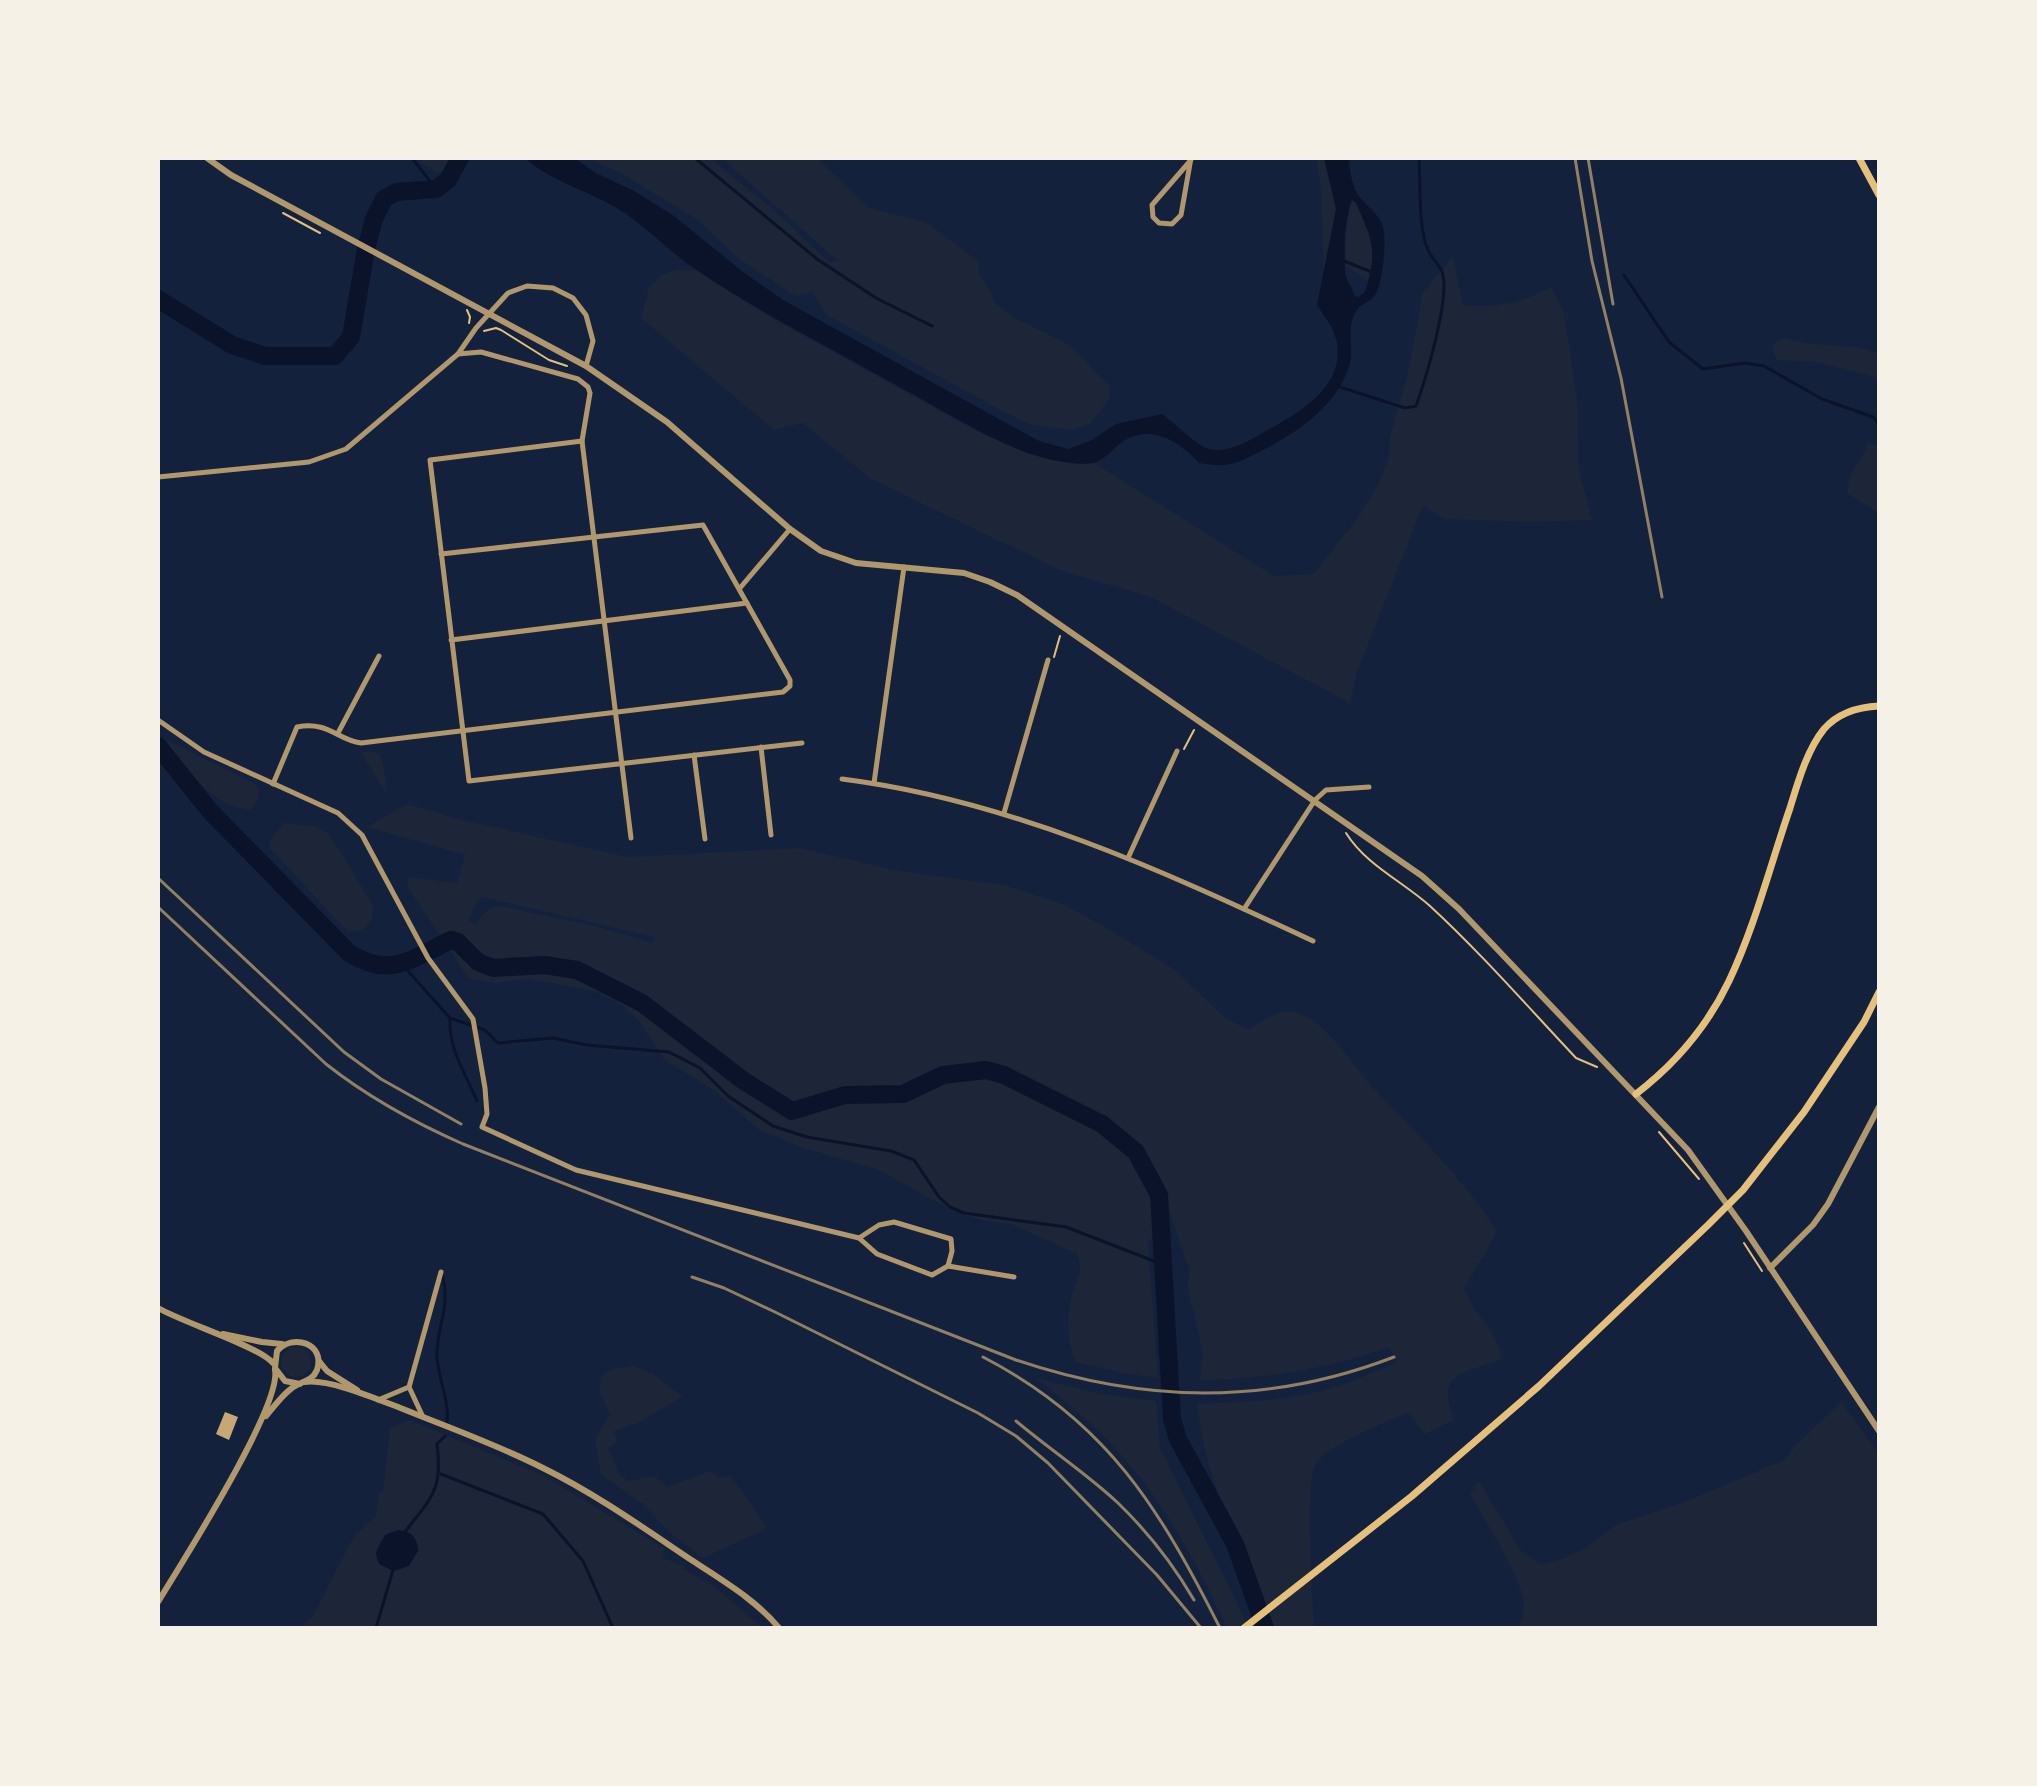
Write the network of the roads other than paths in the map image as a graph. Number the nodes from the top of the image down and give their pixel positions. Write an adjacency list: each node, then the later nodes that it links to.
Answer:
1 (207, 158): 5 (street)
2 (1859, 158): 4 (main road)
3 (1191, 159): 3 (street)
4 (1879, 195)
5 (489, 313): 6 (street); 7 (street); 7 (street)
6 (458, 354): 8 (street); 9 (street)
7 (586, 366): 10 (street)
8 (582, 441): 11 (street); 12 (street)
9 (158, 477)
10 (790, 529): 13 (street); 14 (street)
11 (593, 536): 12 (street); 14 (street); 16 (street)
12 (441, 554): 17 (street)
13 (904, 567): 31 (street); 34 (street)
14 (740, 588): 15 (street)
15 (747, 603): 16 (street); 21 (street)
16 (603, 620): 17 (street); 21 (street)
17 (451, 640): 23 (street)
18 (379, 656): 24 (street)
19 (1050, 661): 35 (street)
20 (1879, 706): 43 (main road)
21 (614, 711): 23 (street); 29 (street)
22 (158, 720): 32 (street)
23 (462, 731): 24 (street); 29 (street)
24 (337, 732): 32 (street)
25 (802, 743): 26 (street)
26 (761, 747): 28 (street); 36 (street)
27 (1179, 752): 39 (street)
28 (694, 755): 29 (street); 38 (street)
29 (621, 764): 37 (street)
30 (842, 779): 31 (street)
31 (874, 783): 35 (street)
32 (273, 784): 45 (street)
33 (1369, 787): 34 (street)
34 (1315, 800): 40 (street); 43 (street)
35 (1004, 813): 39 (street)
36 (771, 835)
37 (631, 838)
38 (705, 839)
39 (1128, 858): 40 (street)
40 (1244, 909): 41 (street)
41 (1313, 941)
42 (1879, 992): 64 (main road)
43 (1636, 1094): 47 (street)
44 (1879, 1107): 47 (street)
45 (859, 1238): 46 (street); 46 (street)
46 (948, 1266): 49 (street)
47 (1770, 1268): 61 (street)
48 (441, 1272): 56 (street)
49 (1014, 1277)
50 (158, 1308): 51 (street)
51 (204, 1330): 52 (street); 54 (street)
52 (286, 1343): 53 (street); 54 (street)
53 (317, 1358): 55 (street); 57 (street)
54 (275, 1369): 55 (street); 60 (street)
55 (302, 1383): 57 (street); 60 (street)
56 (409, 1387): 58 (street); 59 (street)
57 (364, 1394): 58 (street)
58 (378, 1400): 59 (street)
59 (423, 1417): 63 (street)
60 (261, 1422): 62 (street)
61 (1879, 1431)
62 (158, 1602)
63 (779, 1628)
64 (1244, 1628)

